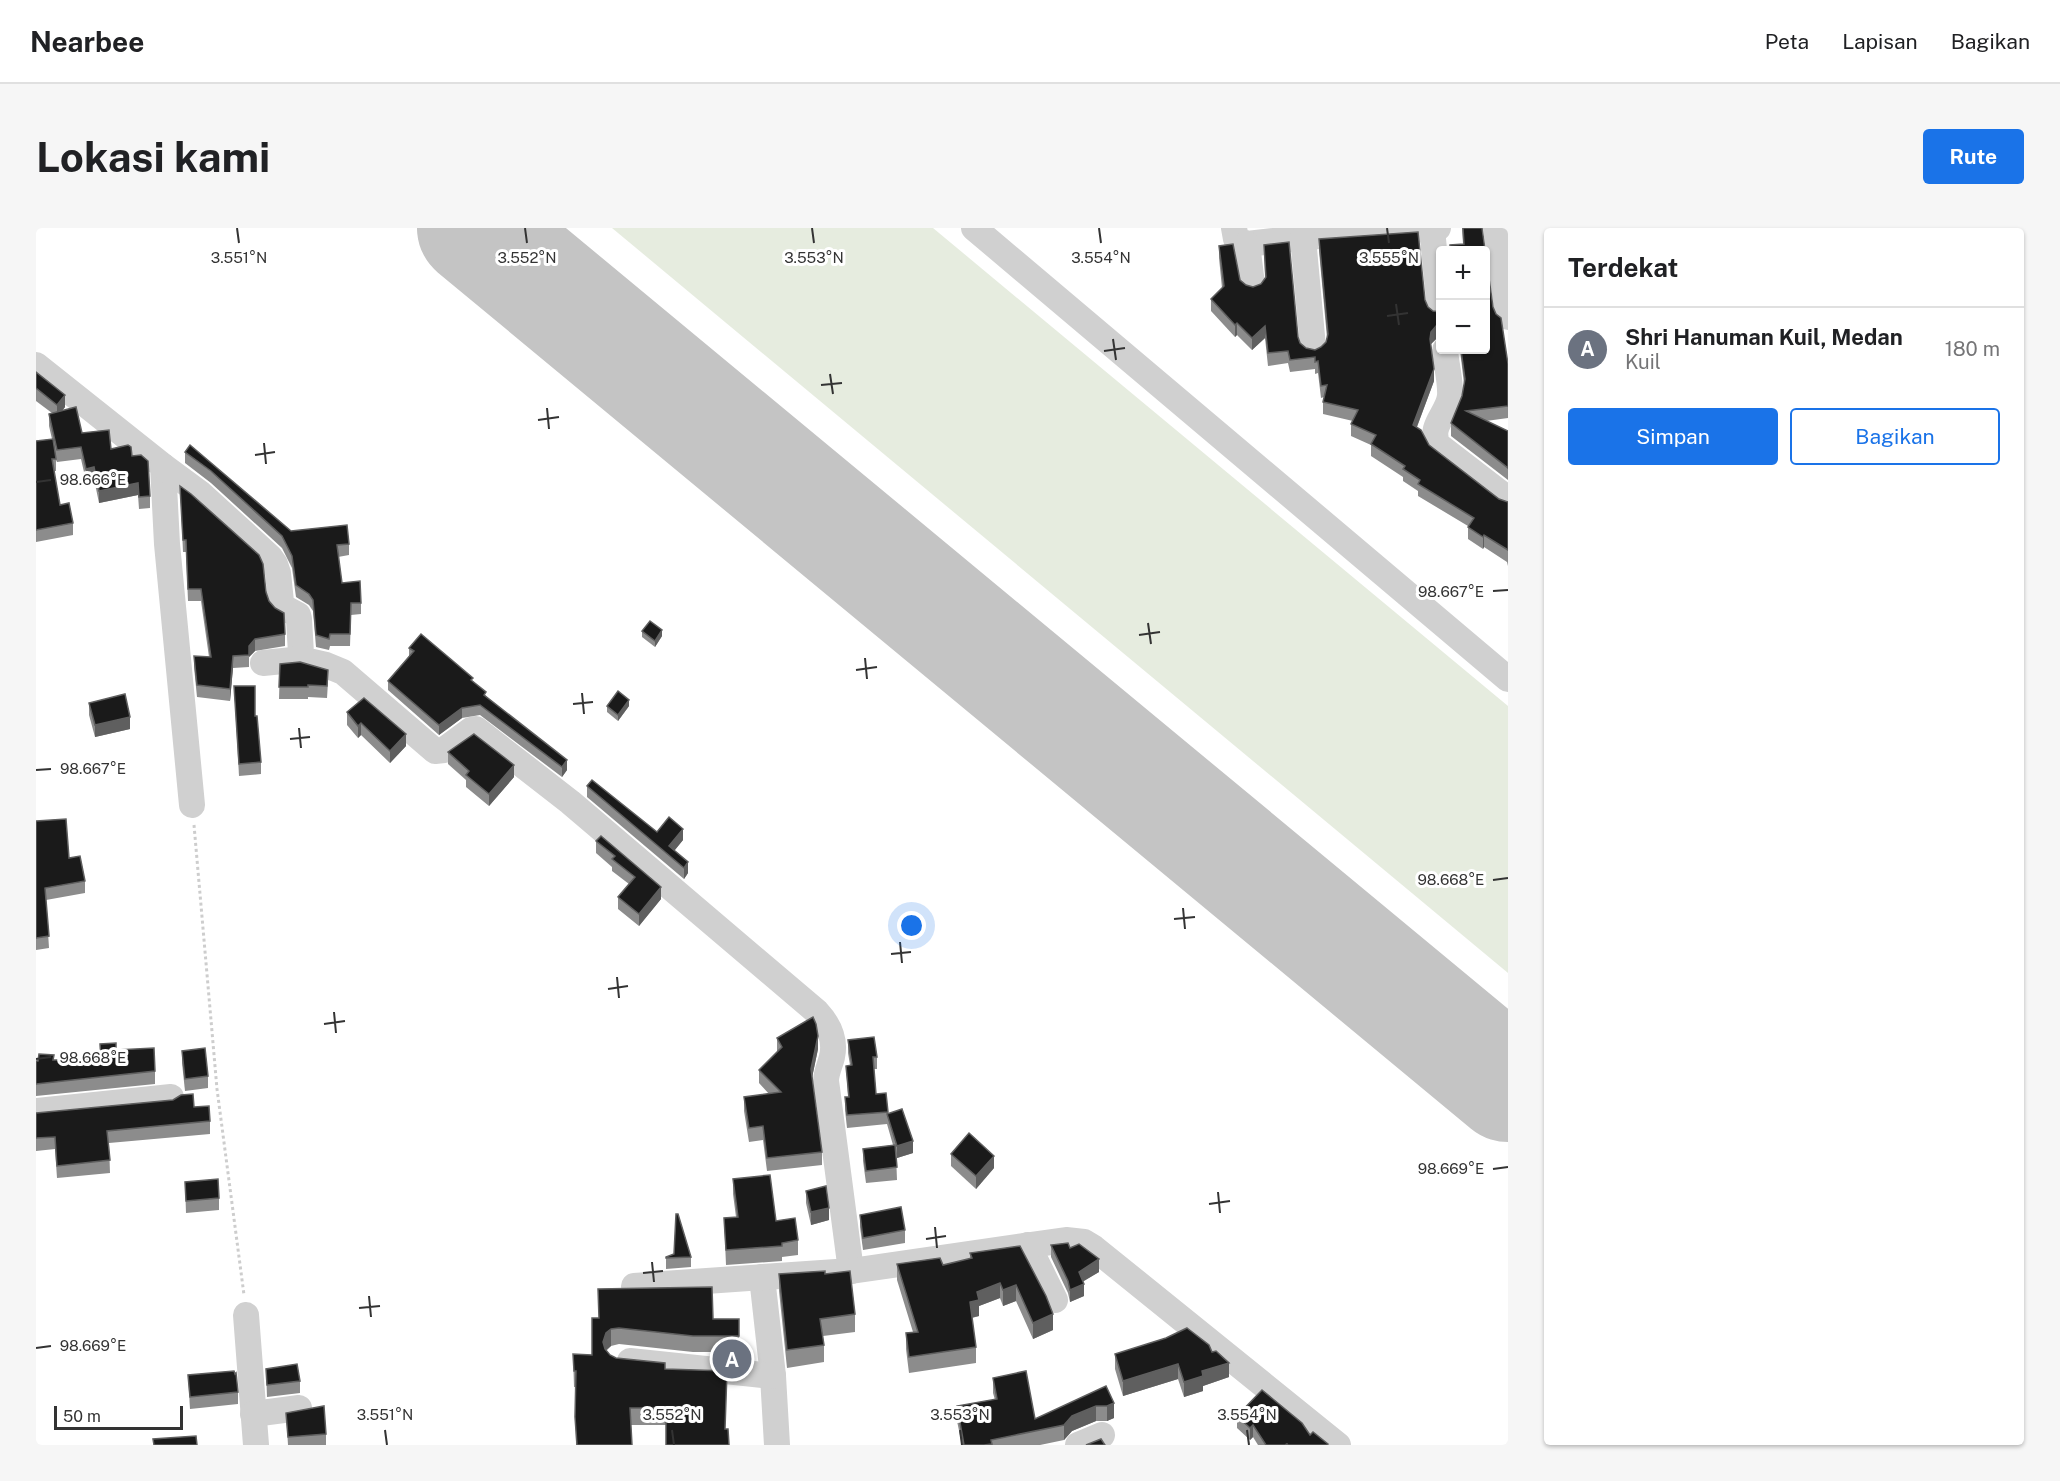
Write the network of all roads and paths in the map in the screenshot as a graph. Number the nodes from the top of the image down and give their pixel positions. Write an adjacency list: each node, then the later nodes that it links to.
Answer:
1 (974, 228): 18 (street)
2 (1432, 228): 3 (street); 5 (street); 9 (street)
3 (1438, 228)
4 (1496, 228): 10 (street)
5 (1356, 231): 6 (street)
6 (1313, 234): 7 (street); 11 (street)
7 (1239, 237): 8 (street)
8 (1252, 284)
9 (1439, 300)
10 (1508, 317)
11 (1313, 347)
12 (1445, 354): 15 (street)
13 (37, 368): 14 (street)
14 (163, 466): 16 (street); 19 (street)
15 (1508, 499)
16 (303, 659): 17 (street); 23 (street)
17 (263, 663)
18 (1508, 679)
19 (192, 806): 27 (path)
20 (171, 1097): 21 (street)
21 (36, 1111)
22 (1028, 1245): 23 (street); 26 (street); 36 (street)
23 (851, 1271): 24 (street)
24 (762, 1276): 25 (street); 29 (street)
25 (634, 1286)
26 (1055, 1299)
27 (246, 1315): 31 (street)
28 (618, 1359): 29 (street)
29 (773, 1376): 34 (street)
30 (299, 1408): 31 (street)
31 (253, 1414): 33 (street)
32 (1102, 1435): 35 (street)
33 (256, 1445)
34 (777, 1445)
35 (1078, 1445)
36 (1338, 1445)

